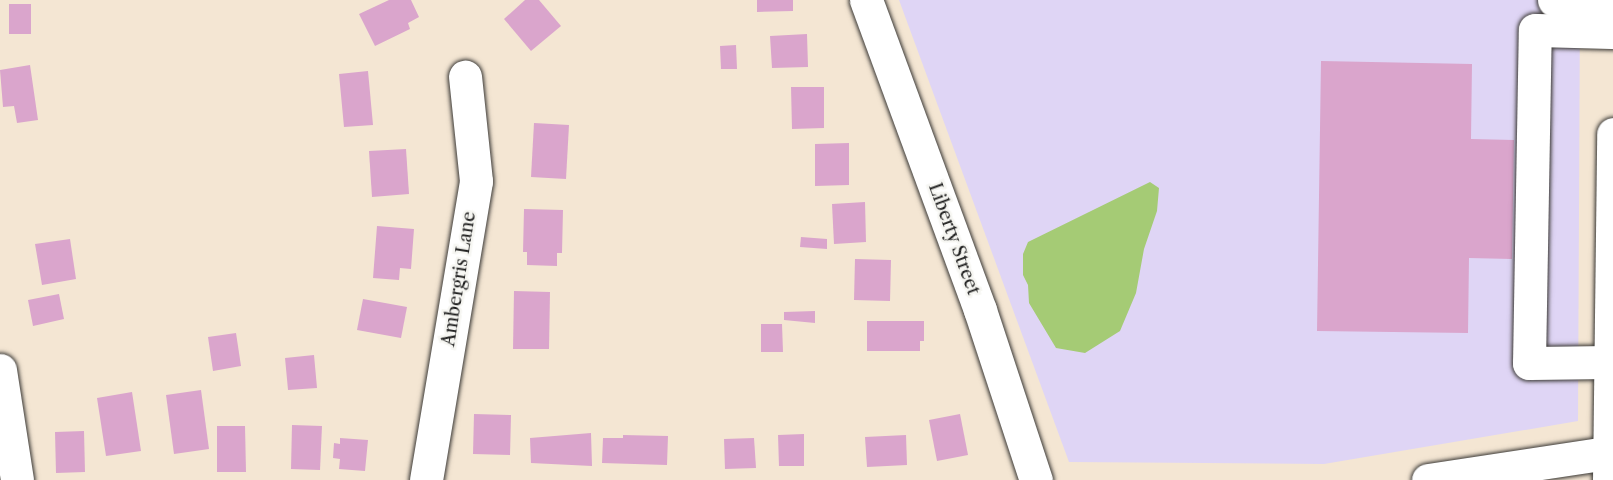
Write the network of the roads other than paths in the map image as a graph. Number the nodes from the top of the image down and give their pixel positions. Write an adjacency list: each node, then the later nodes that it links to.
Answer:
1 (866, 0): 12 (street, Liberty Street)
2 (1554, 0): 3 (street)
3 (1613, 2)
4 (1613, 32): 7 (street)
5 (465, 77): 11 (street, Ambergris Lane)
6 (1613, 134): 7 (street)
7 (1611, 362): 9 (street)
8 (0, 370): 10 (street)
9 (1611, 462): 13 (street)
10 (17, 480)
11 (426, 480)
12 (1036, 480)
13 (1428, 480)

